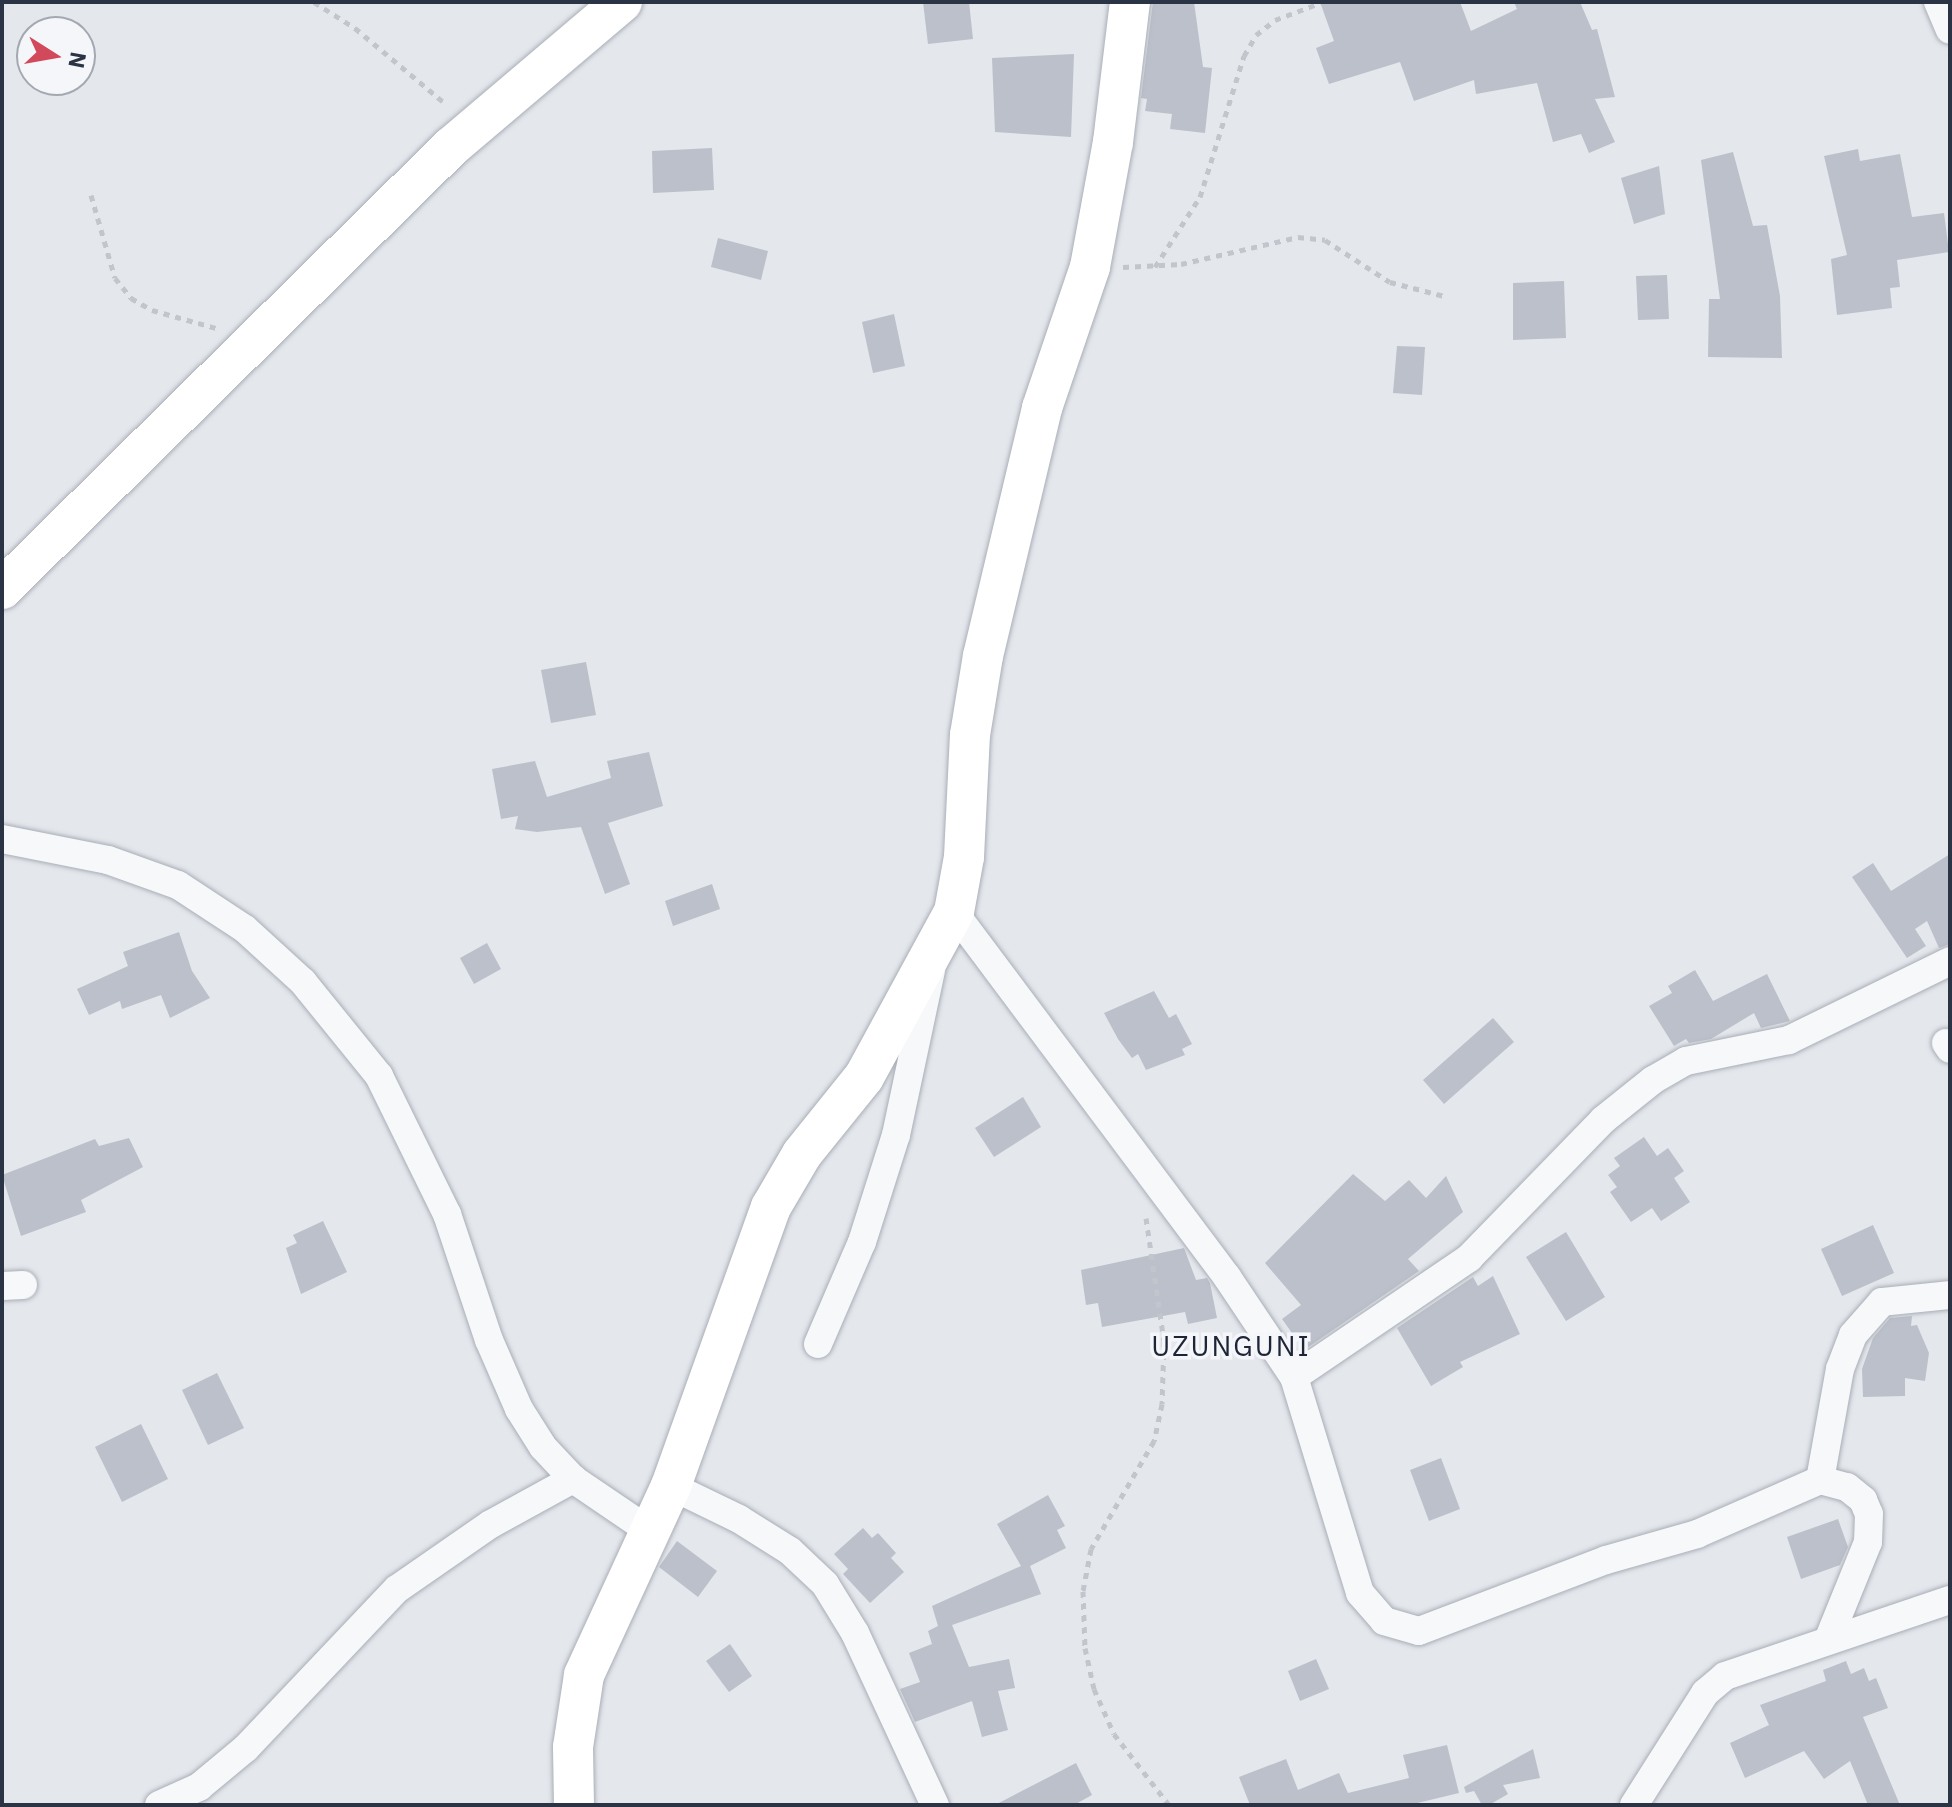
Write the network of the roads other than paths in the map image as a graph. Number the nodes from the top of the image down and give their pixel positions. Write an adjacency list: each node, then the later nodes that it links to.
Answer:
1 (622, 2): 5 (street)
2 (1130, 2): 7 (street)
3 (1938, 2): 4 (street)
4 (1950, 30)
5 (2, 589)
6 (2, 839): 13 (street)
7 (954, 912): 8 (street); 12 (street)
8 (933, 959): 11 (street); 15 (street)
9 (1950, 961): 12 (street)
10 (1950, 1295): 14 (street)
11 (818, 1344)
12 (1294, 1377): 14 (street)
13 (573, 1479): 16 (street); 19 (street)
14 (1820, 1480): 18 (street)
15 (671, 1486): 16 (street); 21 (street)
16 (648, 1530): 20 (street)
17 (1950, 1600): 18 (street)
18 (1829, 1638): 22 (street)
19 (159, 1805)
20 (574, 1805)
21 (935, 1805)
22 (1634, 1805)

